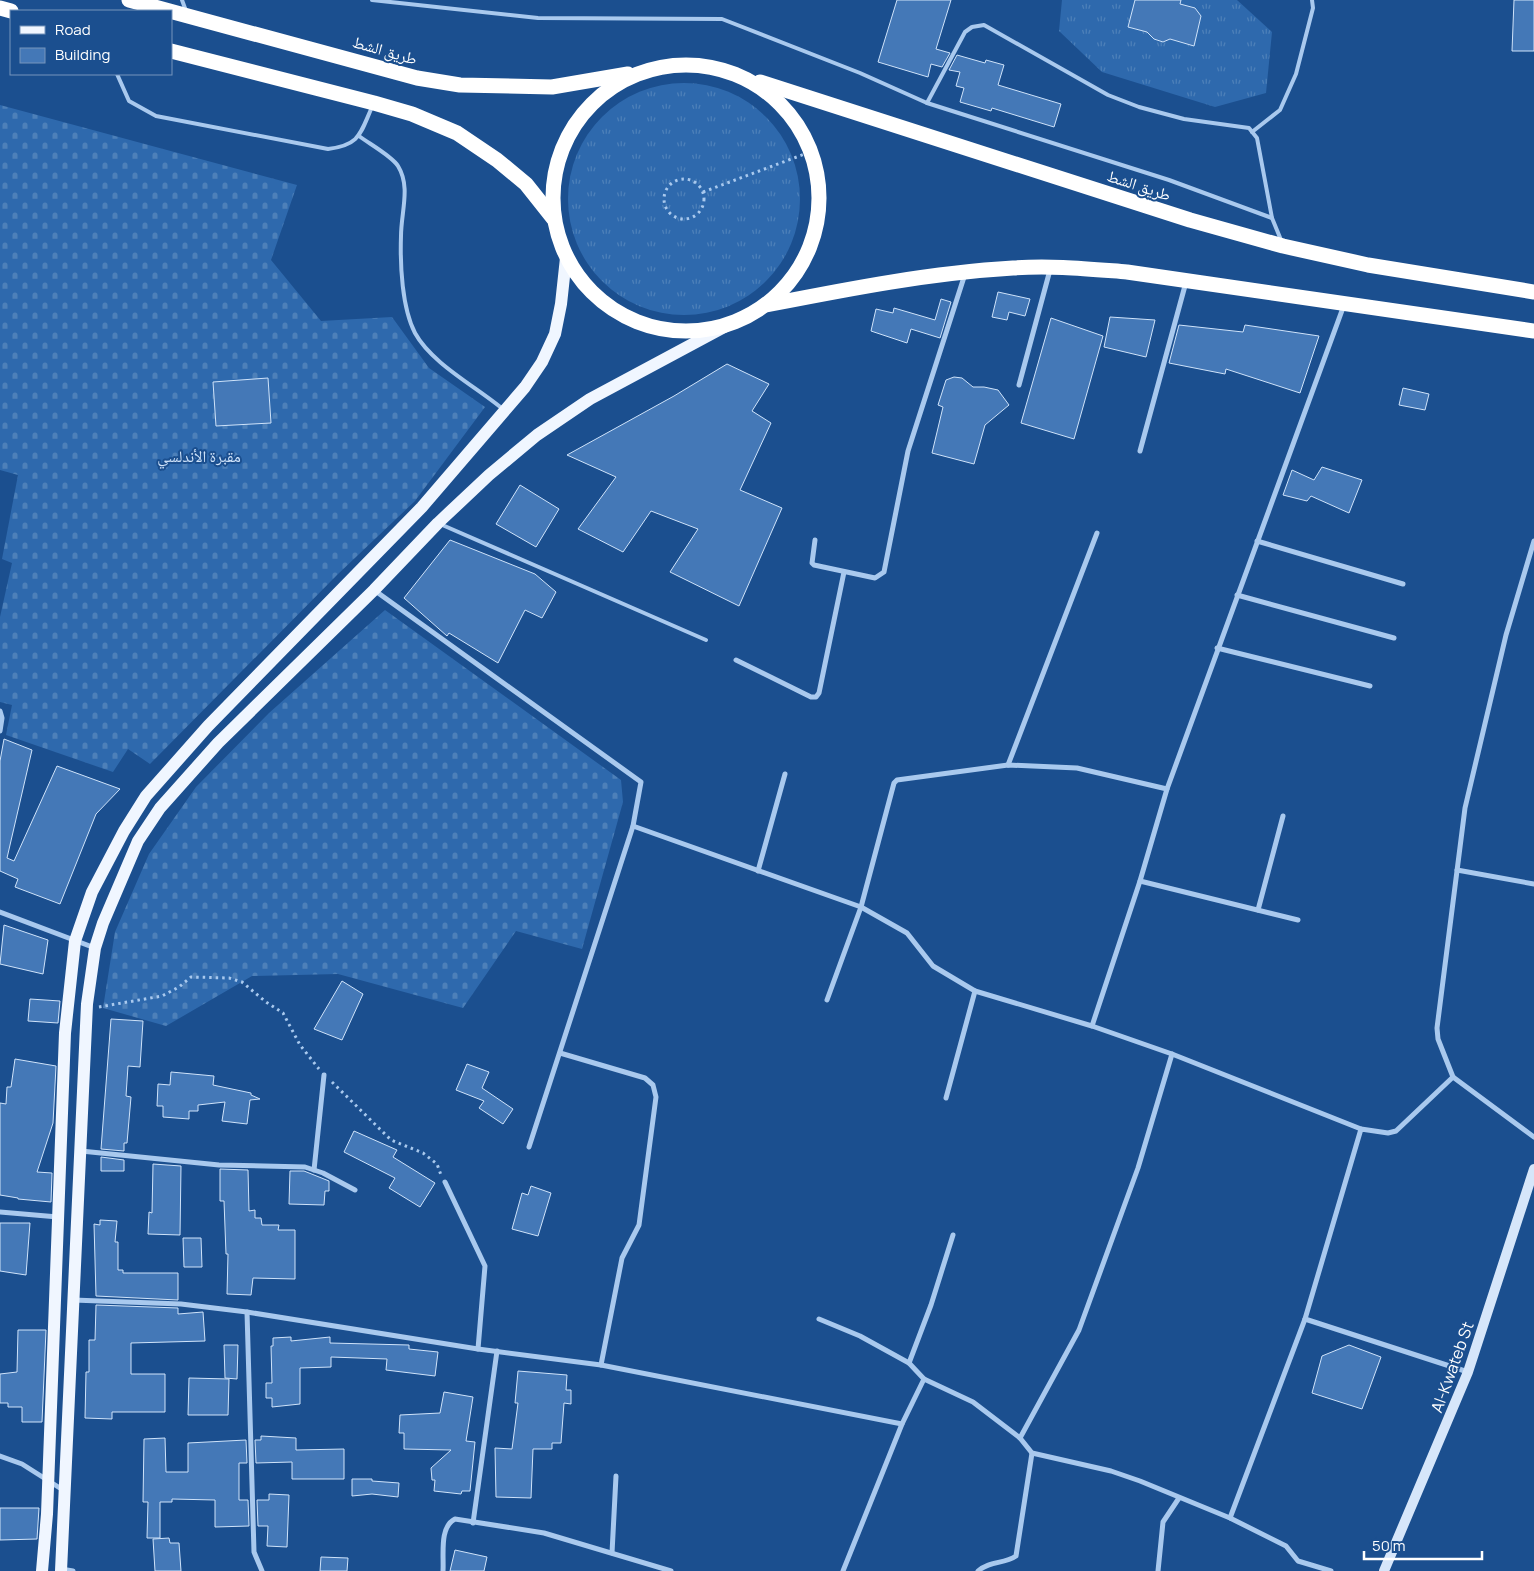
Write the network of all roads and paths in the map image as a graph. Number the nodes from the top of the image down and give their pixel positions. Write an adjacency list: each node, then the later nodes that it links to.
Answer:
1 (129, 0): 5 (highway, طريق الشط)
2 (182, 0): 7 (lane)
3 (372, 0): 13 (lane)
4 (1312, 0): 14 (lane)
5 (168, 10)
6 (172, 11): 7 (highway, طريق الشط)
7 (188, 15): 9 (highway, طريق الشط)
8 (172, 51): 12 (highway)
9 (637, 73): 11 (highway, طريق الشط); 18 (highway)
10 (117, 75): 15 (lane)
11 (741, 76): 16 (highway); 20 (highway, طريق الشط)
12 (374, 103): 15 (lane); 18 (highway)
13 (927, 103): 14 (lane); 19 (lane)
14 (1252, 132): 19 (lane)
15 (359, 136): 31 (lane)
16 (810, 152): 17 (path); 26 (highway)
17 (703, 192): 17 (path)
18 (553, 218): 21 (highway)
19 (1272, 218): 20 (lane)
20 (1283, 246): 25 (highway, طريق الشط)
21 (566, 258): 28 (highway); 31 (main road)
22 (1050, 268): 23 (highway); 24 (highway); 30 (street)
23 (965, 272): 26 (highway); 38 (street)
24 (1186, 281): 27 (highway); 32 (street)
25 (1534, 292)
26 (766, 305): 28 (highway)
27 (1344, 305): 29 (highway); 36 (street)
28 (728, 325): 33 (main road)
29 (1534, 331)
30 (1019, 385)
31 (506, 411): 48 (main road)
32 (1140, 451)
33 (438, 523): 40 (main road); 43 (lane)
34 (1098, 533): 51 (street)
35 (815, 540): 38 (street)
36 (1257, 541): 39 (street); 41 (street)
37 (1534, 541): 56 (street)
38 (844, 572): 45 (street)
39 (1404, 584)
40 (374, 590): 50 (main road); 55 (street)
41 (1237, 595): 42 (street); 44 (street)
42 (1394, 638)
43 (706, 640)
44 (1217, 648): 46 (street); 53 (street)
45 (736, 660)
46 (1370, 686)
47 (0, 712): 49 (street)
48 (208, 726): 50 (main road); 64 (main road)
49 (0, 731)
50 (218, 743): 65 (main road)
51 (1008, 765): 53 (street); 60 (street)
52 (785, 774): 57 (street)
53 (1167, 789): 58 (street)
54 (1283, 816): 61 (street)
55 (633, 826): 57 (street); 70 (street)
56 (1457, 870): 59 (street); 73 (street)
57 (758, 871): 60 (street)
58 (1140, 881): 61 (street); 69 (street)
59 (1534, 884)
60 (861, 907): 66 (street); 67 (street)
61 (1258, 910): 63 (street)
62 (0, 912): 64 (street)
63 (1298, 920)
64 (75, 941): 65 (street); 84 (main road)
65 (95, 948): 68 (main road)
66 (975, 990): 69 (street); 74 (street)
67 (826, 1000)
68 (87, 1004): 72 (path); 78 (main road)
69 (1092, 1026): 71 (street)
70 (560, 1053): 77 (street); 93 (street)
71 (1172, 1054): 75 (street); 97 (street)
72 (324, 1075): 80 (street); 81 (path)
73 (1453, 1077): 75 (street); 76 (street)
74 (946, 1098)
75 (1361, 1129): 89 (street)
76 (1534, 1137)
77 (528, 1148)
78 (78, 1151): 80 (street); 86 (main road)
79 (1534, 1169): 94 (street, Al-Kwateb St)
80 (314, 1170): 82 (street)
81 (445, 1182): 90 (street)
82 (355, 1190)
83 (0, 1212): 84 (street)
84 (59, 1218): 101 (main road)
85 (953, 1235): 92 (street)
86 (73, 1300): 87 (street); 102 (main road)
87 (248, 1312): 90 (street); 109 (street)
88 (820, 1319): 92 (street)
89 (1306, 1319): 94 (street); 104 (street)
90 (478, 1348): 91 (street)
91 (496, 1351): 93 (street); 105 (street)
92 (909, 1363): 95 (street)
93 (601, 1365): 96 (street)
94 (1468, 1372): 116 (street, Al-Kwateb St)
95 (924, 1379): 96 (street); 97 (street)
96 (902, 1424): 112 (street)
97 (1020, 1438): 98 (street)
98 (1032, 1453): 103 (street); 113 (street)
99 (0, 1456): 101 (street)
100 (616, 1476): 106 (street)
101 (47, 1478): 102 (street); 108 (main road)
102 (66, 1492): 107 (main road)
103 (1179, 1498): 104 (street); 114 (street)
104 (1230, 1518): 115 (street)
105 (473, 1523): 106 (street); 110 (street)
106 (612, 1553): 111 (street)
107 (65, 1570)
108 (42, 1571)
109 (262, 1571)
110 (443, 1571)
111 (671, 1571)
112 (843, 1571)
113 (978, 1571)
114 (1158, 1571)
115 (1330, 1571)
116 (1384, 1571)

